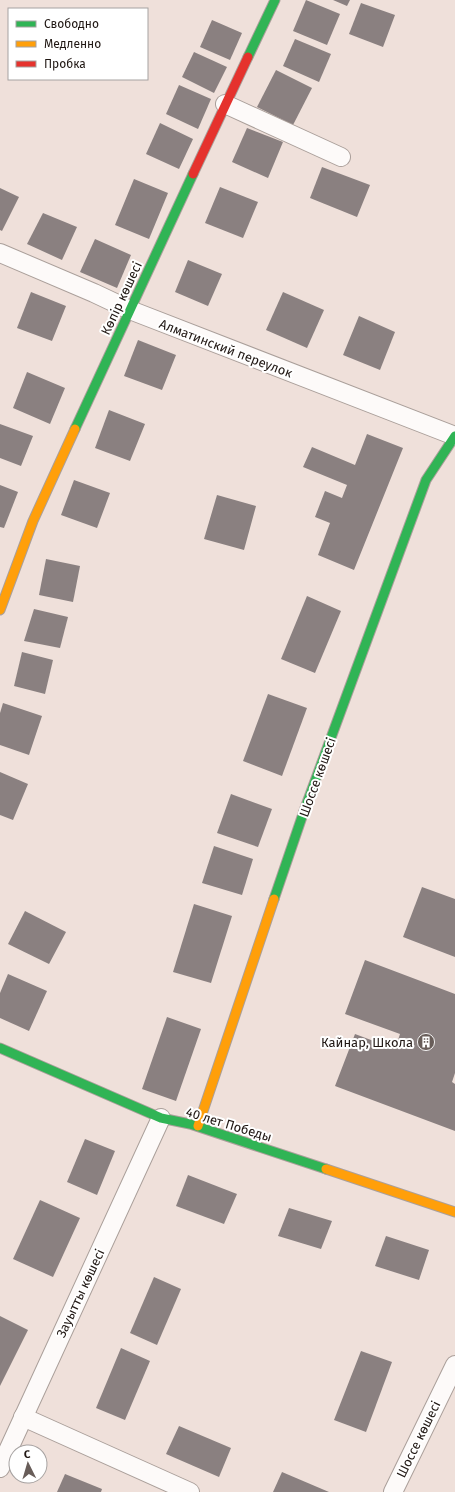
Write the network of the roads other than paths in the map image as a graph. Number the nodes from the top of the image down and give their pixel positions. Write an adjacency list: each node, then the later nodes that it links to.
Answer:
1 (275, 0): 2 (street, Көпір көшесі)
2 (225, 104): 3 (street); 5 (street, Көпір көшесі)
3 (340, 157)
4 (0, 253): 5 (street, Алматинский переулок)
5 (130, 310): 6 (street, Алматинский переулок); 7 (street, Көпір көшесі)
6 (455, 436): 10 (street, Шоссе көшесі)
7 (0, 610)
8 (0, 1048): 9 (street, 40 лет Победы)
9 (162, 1118): 10 (street, 40 лет Победы); 13 (street, Зауытты көшесі)
10 (198, 1126): 11 (street, 40 лет Победы)
11 (455, 1212)
12 (455, 1365): 16 (street, Шоссе көшесі)
13 (23, 1417): 14 (street, Зауытты көшесі); 15 (street)
14 (0, 1468)
15 (190, 1492)
16 (392, 1492)

